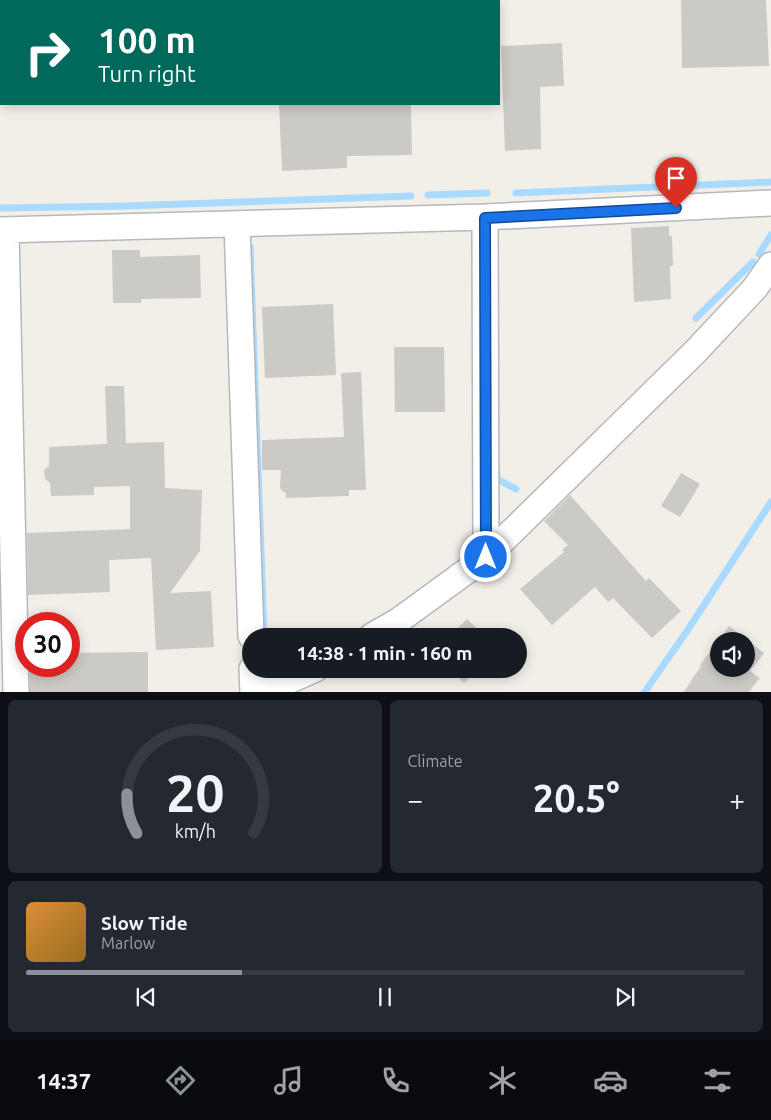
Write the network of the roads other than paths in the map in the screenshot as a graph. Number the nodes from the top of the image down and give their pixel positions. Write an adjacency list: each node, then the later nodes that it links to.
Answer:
1 (771, 203): 2 (street)
2 (485, 218): 3 (street); 7 (street)
3 (237, 224): 4 (street); 8 (street)
4 (3, 230): 6 (street)
5 (771, 265): 7 (street)
6 (6, 471): 12 (street)
7 (486, 557): 9 (street)
8 (251, 628)
9 (387, 628)
10 (252, 678): 13 (street)
11 (294, 678): 14 (street)
12 (16, 692)
13 (253, 692)
14 (262, 692)

